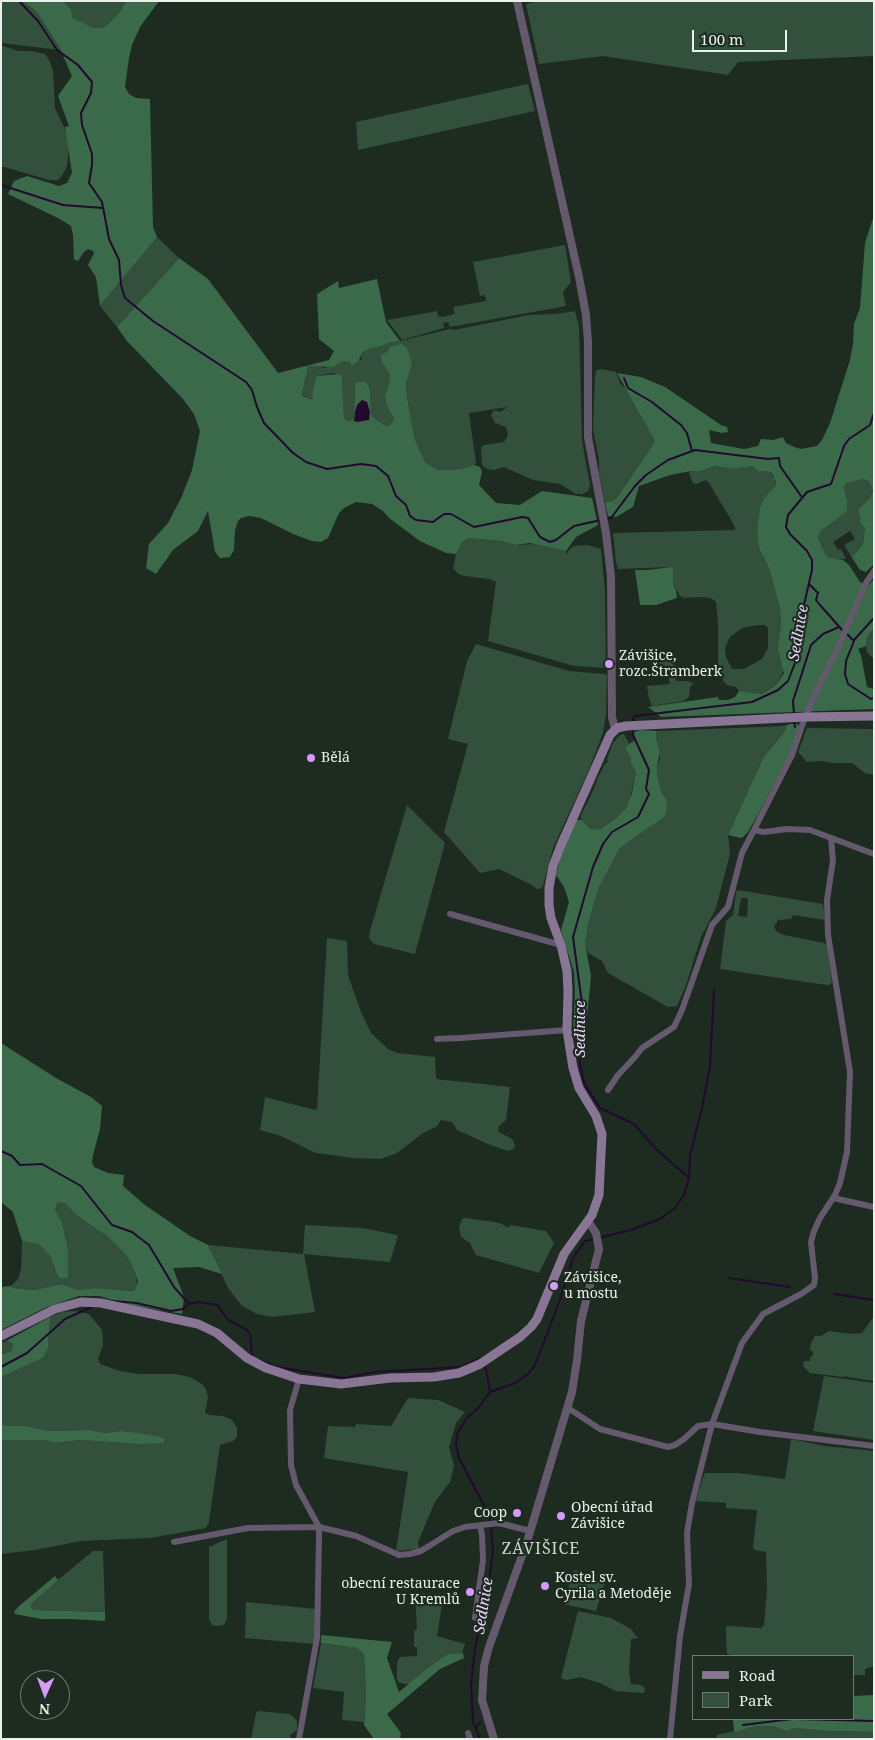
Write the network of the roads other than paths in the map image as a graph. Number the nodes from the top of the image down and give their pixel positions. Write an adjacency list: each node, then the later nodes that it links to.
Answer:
1 (517, 1): 6 (street)
2 (874, 571): 3 (street)
3 (871, 579): 5 (street)
4 (874, 716): 5 (main road)
5 (805, 717): 6 (main road); 7 (street)
6 (615, 729): 11 (main road)
7 (754, 830): 8 (street); 14 (street)
8 (831, 839): 9 (street); 15 (street)
9 (874, 854)
10 (450, 914): 11 (street)
11 (561, 945): 12 (main road)
12 (567, 1030): 13 (street); 17 (main road)
13 (437, 1039)
14 (608, 1090)
15 (832, 1198): 16 (street); 21 (street)
16 (874, 1207)
17 (588, 1221): 19 (main road); 20 (street)
18 (1, 1336): 19 (main road)
19 (299, 1379): 24 (street)
20 (568, 1408): 21 (street); 25 (street)
21 (712, 1424): 22 (street); 30 (street)
22 (874, 1446)
23 (482, 1525): 24 (street); 25 (street); 27 (street)
24 (319, 1527): 26 (street); 28 (street)
25 (530, 1531): 29 (street)
26 (174, 1542)
27 (475, 1618)
28 (299, 1739)
29 (494, 1739)
30 (670, 1739)

